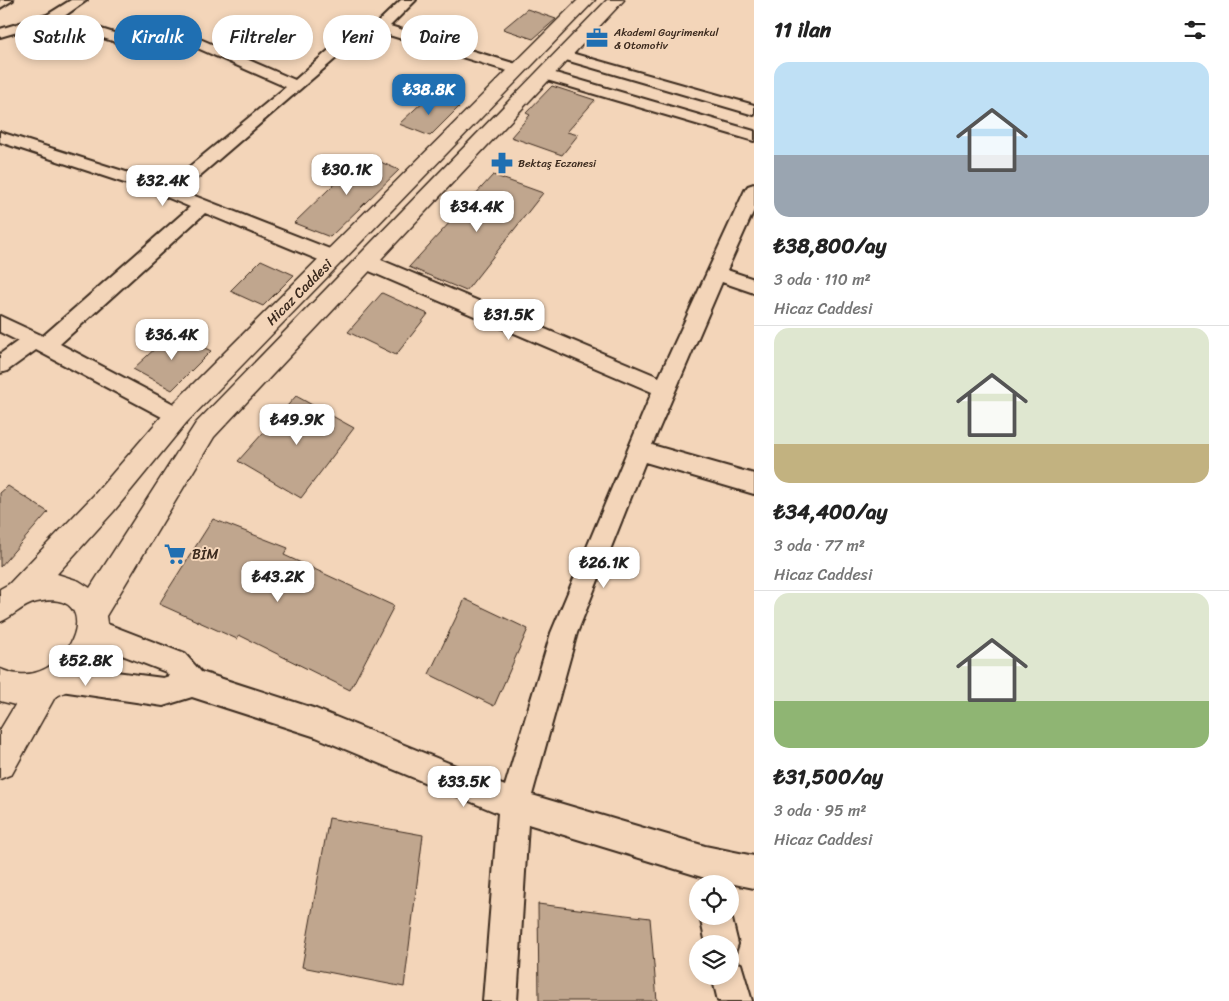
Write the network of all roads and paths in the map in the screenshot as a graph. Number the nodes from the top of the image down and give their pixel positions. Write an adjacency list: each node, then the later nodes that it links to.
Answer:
1 (6, 0): 7 (street)
2 (80, 0): 8 (street)
3 (390, 0): 6 (street)
4 (587, 0): 16 (main road, Hicaz Caddesi)
5 (616, 0): 14 (main road, Hicaz Caddesi)
6 (406, 2): 9 (street)
7 (0, 4)
8 (57, 15)
9 (391, 17)
10 (15, 29): 12 (street)
11 (391, 31): 16 (street)
12 (0, 33)
13 (104, 34): 18 (street)
14 (564, 55): 17 (main road, Hicaz Caddesi); 19 (street)
15 (327, 60): 18 (street)
16 (518, 68): 25 (main road, Hicaz Caddesi)
17 (545, 75): 20 (street); 26 (main road, Hicaz Caddesi)
18 (298, 86): 23 (street)
19 (754, 110)
20 (754, 136)
21 (0, 137): 23 (street)
22 (754, 190): 27 (street)
23 (170, 192): 24 (street)
24 (202, 206): 25 (street); 30 (street)
25 (333, 258): 33 (main road, Hicaz Caddesi)
26 (367, 262): 32 (street); 37 (main road, Hicaz Caddesi)
27 (717, 274): 28 (street); 32 (street)
28 (754, 286)
29 (0, 323): 30 (street)
30 (39, 343): 31 (street); 33 (street)
31 (0, 365)
32 (664, 388): 34 (street)
33 (177, 416): 36 (main road, Hicaz Caddesi)
34 (639, 451): 35 (street); 42 (street)
35 (754, 484)
36 (6, 602): 37 (main road)
37 (91, 623): 38 (main road, Hicaz Caddesi); 39 (street)
38 (52, 683): 39 (street); 40 (main road); 41 (main road)
39 (192, 683): 42 (street)
40 (0, 686)
41 (0, 762)
42 (514, 805): 44 (street); 46 (street)
43 (754, 872): 44 (street)
44 (707, 873)
45 (731, 985): 47 (street)
46 (500, 1001)
47 (734, 1001)

